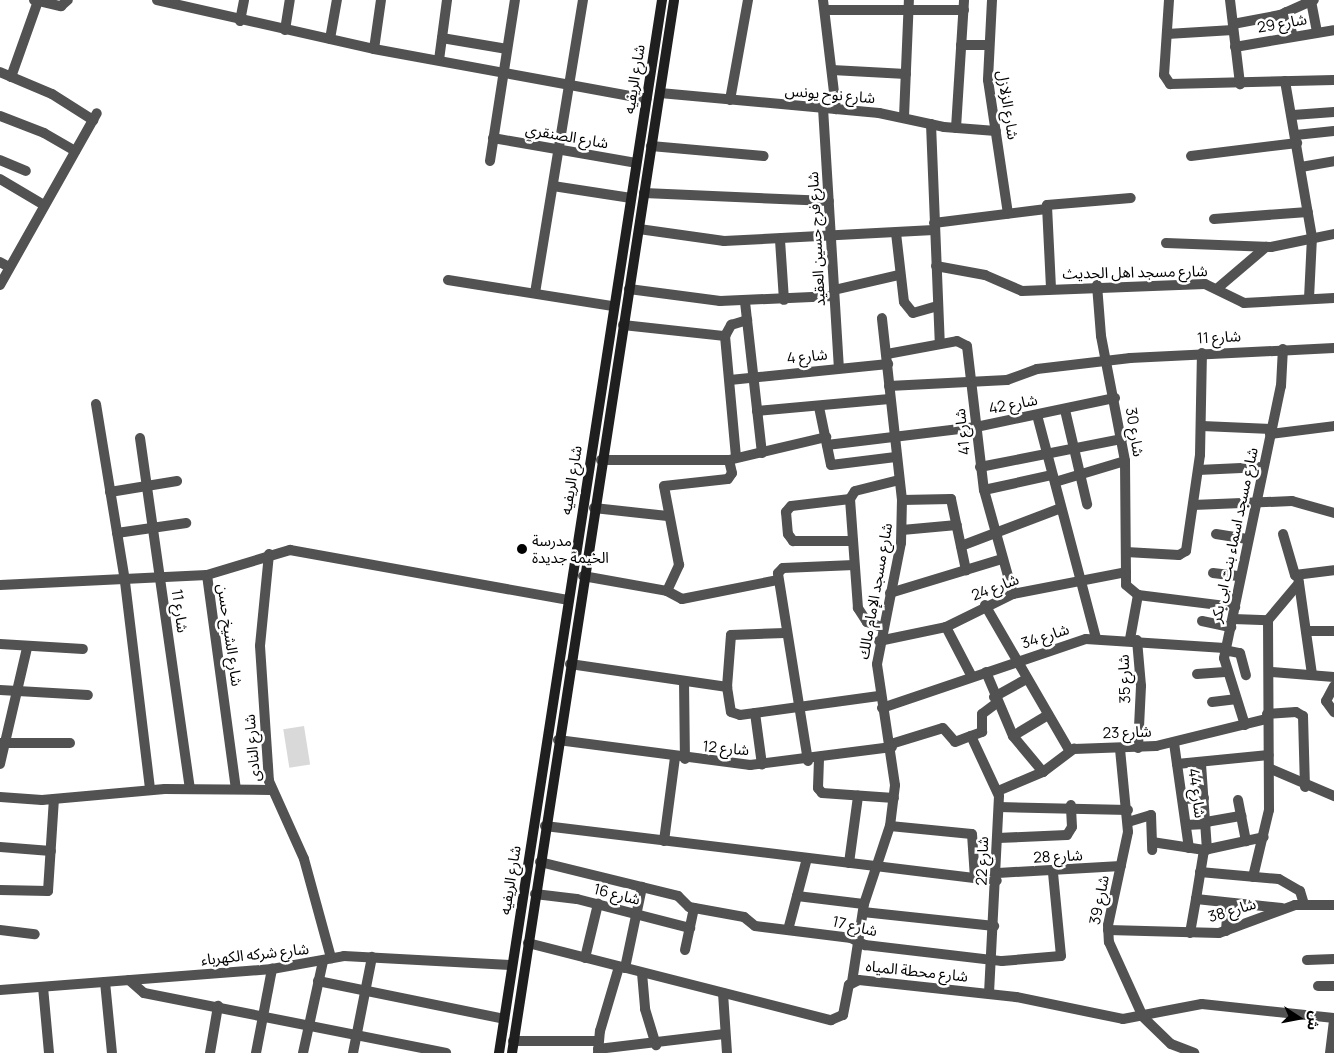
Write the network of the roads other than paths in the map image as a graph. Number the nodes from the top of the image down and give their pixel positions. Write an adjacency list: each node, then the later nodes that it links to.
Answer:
1 (68, 0): 16 (street)
2 (156, 0): 23 (street)
3 (244, 0): 23 (street)
4 (290, 0): 25 (street)
5 (337, 0): 31 (street)
6 (381, 0): 35 (street)
7 (448, 0): 30 (street)
8 (515, 0): 36 (street)
9 (583, 0): 46 (street)
10 (662, 0): 48 (street, شارع الريفيه)
11 (674, 0): 47 (street, شارع الريفيه)
12 (748, 0): 49 (street)
13 (992, 0): 33 (street, شارع الزلازل)
14 (1169, 0): 28 (street)
15 (1230, 0): 24 (street)
16 (36, 1): 42 (street)
17 (1313, 1): 22 (street); 27 (street)
18 (824, 5): 19 (street); 38 (street)
19 (850, 5): 20 (street)
20 (909, 5): 21 (street); 41 (street)
21 (964, 5): 32 (street)
22 (1286, 12): 24 (street); 29 (street)
23 (240, 21): 25 (street)
24 (1233, 27): 28 (street); 34 (street)
25 (285, 30): 31 (street)
26 (1334, 30): 27 (street, شارع 29)
27 (1317, 32): 29 (street, شارع 29)
28 (1167, 34): 45 (street)
29 (1293, 36): 34 (street, شارع 29)
30 (442, 38): 36 (street); 37 (street)
31 (330, 40): 35 (street)
32 (961, 45): 33 (street); 57 (street)
33 (987, 45): 58 (street, شارع الزلازل)
34 (1236, 47): 45 (street)
35 (374, 49): 37 (street)
36 (507, 49): 40 (street)
37 (439, 60): 40 (street)
38 (832, 70): 41 (street); 51 (street)
39 (0, 72): 42 (street)
40 (504, 73): 46 (street); 60 (street)
41 (906, 74): 55 (street)
42 (11, 76): 64 (street)
43 (1334, 80): 44 (street)
44 (1285, 81): 45 (street); 53 (street)
45 (1240, 84)
46 (569, 85): 48 (street); 63 (street)
47 (660, 93): 49 (street, شارع نوح يونس); 62 (street, شارع الريفيه)
48 (646, 99): 70 (street, شارع الريفيه)
49 (730, 100): 50 (street, شارع نوح يونس)
50 (823, 108): 51 (street, شارع نوح يونس); 78 (street, شارع فرج حسين العقيد)
51 (836, 109): 55 (street, شارع نوح يونس)
52 (1334, 112): 53 (street)
53 (1293, 115): 61 (street)
54 (0, 116): 64 (street)
55 (904, 117): 56 (street, شارع نوح يونس)
56 (932, 124): 57 (street, شارع نوح يونس); 84 (street)
57 (956, 128): 58 (street, شارع نوح يونس)
58 (996, 131): 82 (street, شارع الزلازل)
59 (1334, 131): 61 (street)
60 (493, 138): 63 (street, شارع الصنقري); 68 (street)
61 (1296, 139): 66 (street); 71 (street)
62 (651, 146): 65 (street); 75 (street, شارع الريفيه)
63 (558, 150): 70 (street, شارع الصنقري); 74 (street)
64 (75, 151): 79 (street)
65 (764, 156)
66 (1191, 156)
67 (0, 160): 72 (street)
68 (490, 161)
69 (1334, 162): 71 (street)
70 (636, 163): 76 (street, شارع الريفيه)
71 (1301, 167): 81 (street)
72 (26, 171)
73 (0, 179): 79 (street)
74 (553, 186): 76 (street); 102 (street)
75 (644, 193): 78 (street); 85 (street, شارع الريفيه)
76 (631, 198): 108 (street, شارع الريفيه)
77 (1130, 198): 80 (street)
78 (829, 201): 89 (street, شارع فرج حسين العقيد)
79 (44, 205): 93 (street)
80 (1046, 209): 82 (street); 100 (street)
81 (1308, 212): 83 (street); 88 (street)
82 (1008, 214): 84 (street)
83 (1214, 219)
84 (934, 227): 86 (street); 94 (street)
85 (639, 229): 90 (street); 101 (street, شارع الريفيه)
86 (896, 233): 89 (street); 95 (street)
87 (1334, 234): 88 (street)
88 (1312, 237): 92 (street); 105 (street)
89 (831, 238): 90 (street); 103 (street, شارع فرج حسين العقيد)
90 (780, 240): 106 (street)
91 (1166, 243): 92 (street)
92 (1266, 247): 99 (street)
93 (5, 264): 97 (street)
94 (936, 266): 100 (street, شارع مسجد اهل الحديث); 109 (street)
95 (899, 275): 103 (street); 109 (street)
96 (448, 280): 102 (street)
97 (0, 285)
98 (1097, 285): 99 (street, شارع مسجد اهل الحديث); 100 (street, شارع مسجد اهل الحديث); 119 (street, شارع 30)
99 (1219, 287): 105 (street, شارع مسجد اهل الحديث)
100 (1051, 288)
101 (629, 289): 107 (street); 112 (street, شارع الريفيه)
102 (535, 293): 108 (street)
103 (834, 293): 106 (street); 120 (street, شارع فرج حسين العقيد)
104 (1334, 298): 105 (street, شارع مسجد اهل الحديث)
105 (1309, 299)
106 (784, 300): 107 (street)
107 (745, 302): 111 (street)
108 (614, 306): 149 (street, شارع الريفيه)
109 (938, 306): 114 (street)
110 (882, 318): 118 (street, شارع مسجد الإمام مالك)
111 (747, 320): 113 (street); 121 (street)
112 (624, 325): 113 (street); 146 (street, شارع الريفيه)
113 (725, 336): 122 (street)
114 (940, 344): 118 (street, شارع 41); 123 (street, شارع 41)
115 (1334, 348): 116 (street, شارع 11)
116 (1282, 349): 117 (street, شارع 11); 135 (street, شارع مسجد اسماء بنت ابى بكر)
117 (1202, 353): 119 (street, شارع 11); 132 (street)
118 (888, 359): 120 (street, شارع 4); 124 (street, شارع مسجد الإمام مالك)
119 (1105, 360): 123 (street, شارع 11); 125 (street, شارع 30)
120 (839, 368): 121 (street, شارع 4)
121 (753, 378): 122 (street, شارع 4); 130 (street)
122 (730, 380): 144 (street)
123 (972, 381): 124 (street, شارع 11); 134 (street, شارع 41)
124 (889, 386): 126 (street, شارع مسجد الإمام مالك)
125 (1114, 398): 129 (street, شارع 42); 138 (street, شارع 30)
126 (889, 399): 128 (street); 136 (street, شارع مسجد الإمام مالك)
127 (96, 404): 157 (street)
128 (819, 407): 130 (street); 139 (street)
129 (1065, 410): 131 (street, شارع 42); 140 (street)
130 (757, 411): 142 (street)
131 (1037, 415): 134 (street, شارع 42); 141 (street)
132 (1202, 426): 135 (street); 150 (street)
133 (1334, 426): 135 (street)
134 (976, 427): 136 (street, شارع 42); 147 (street, شارع 41)
135 (1271, 432): 148 (street, شارع مسجد اسماء بنت ابى بكر)
136 (893, 435): 139 (street, شارع 42); 143 (street, شارع مسجد الإمام مالك)
137 (140, 438): 155 (street, شارع 11)
138 (1122, 439): 140 (street); 145 (street, شارع 30)
139 (826, 441): 142 (street, شارع 42); 143 (street)
140 (1072, 447): 141 (street); 151 (street)
141 (1046, 451): 147 (street); 152 (street)
142 (762, 453): 144 (street, شارع 42)
143 (896, 457): 153 (street, شارع مسجد الإمام مالك)
144 (732, 459): 146 (street, شارع 42); 166 (street)
145 (1125, 461): 151 (street); 178 (street, شارع 30)
146 (600, 464): 149 (street); 163 (street, شارع الريفيه)
147 (980, 466): 156 (street, شارع 41)
148 (1262, 467): 150 (street); 160 (street, شارع مسجد اسماء بنت ابى بكر)
149 (588, 468): 199 (street, شارع الريفيه)
150 (1198, 470): 162 (street)
151 (1078, 474): 152 (street); 161 (street)
152 (1054, 478): 156 (street); 164 (street)
153 (899, 480): 158 (street); 159 (street, شارع مسجد الإمام مالك)
154 (177, 481): 155 (street)
155 (147, 486): 157 (street); 169 (street, شارع 11)
156 (984, 490): 171 (street, شارع 41)
157 (110, 492): 172 (street)
158 (850, 499): 176 (street); 176 (street)
159 (902, 500): 168 (street); 170 (street, شارع مسجد الإمام مالك)
160 (1254, 502): 162 (street); 165 (street); 175 (street, شارع مسجد اسماء بنت ابى بكر)
161 (1087, 504)
162 (1193, 505): 178 (street)
163 (594, 508): 166 (street); 187 (street, شارع الريفيه)
164 (1061, 508): 171 (street); 189 (street)
165 (1334, 512)
166 (668, 516): 195 (street)
167 (186, 523): 169 (street)
168 (957, 525): 170 (street); 177 (street)
169 (153, 528): 172 (street); 190 (street, شارع 11)
170 (902, 530): 196 (street, شارع مسجد الإمام مالك)
171 (993, 532): 177 (street); 180 (street, شارع 41)
172 (117, 534): 193 (street)
173 (1216, 534): 175 (street)
174 (1283, 534): 192 (street)
175 (1246, 539): 188 (street, شارع مسجد اسماء بنت ابى بكر)
176 (853, 541): 181 (street)
177 (961, 546): 182 (street)
178 (1126, 552): 184 (street, شارع 30)
179 (269, 554): 186 (street); 199 (street); 269 (street, شارع النادى)
180 (1002, 559): 182 (street); 197 (street, شارع 41)
181 (854, 565): 191 (street); 206 (street)
182 (966, 570): 196 (street)
183 (1334, 570): 192 (street)
184 (1126, 572): 189 (street, شارع 24); 198 (street, شارع 30)
185 (1213, 574): 188 (street)
186 (207, 575): 190 (street); 267 (street, شارع الشيخ حسن)
187 (583, 576): 195 (street); 218 (street, شارع الريفيه)
188 (1238, 576): 201 (street, شارع مسجد اسماء بنت ابى بكر)
189 (1080, 578): 197 (street, شارع 24); 210 (street)
190 (161, 580): 193 (street); 266 (street, شارع 11)
191 (778, 580): 195 (street); 209 (street)
192 (1298, 580): 202 (street); 207 (street)
193 (125, 582): 194 (street); 268 (street)
194 (0, 585)
195 (666, 591)
196 (890, 593): 206 (street, شارع مسجد الإمام مالك)
197 (1013, 594): 200 (street, شارع 24)
198 (1138, 595): 201 (street); 211 (street, شارع 35)
199 (568, 600): 336 (street, شارع الريفيه)
200 (985, 605): 205 (street, شارع 24); 217 (street)
201 (1235, 607): 204 (street, شارع مسجد اسماء بنت ابى بكر)
202 (1268, 620): 204 (street); 221 (street)
203 (1202, 621): 204 (street)
204 (1232, 623): 216 (street, شارع مسجد اسماء بنت ابى بكر)
205 (946, 627): 212 (street, شارع 24); 225 (street)
206 (882, 628): 212 (street, شارع مسجد الإمام مالك)
207 (1306, 631): 208 (street); 223 (street)
208 (1334, 632)
209 (785, 633): 230 (street); 238 (street)
210 (1096, 638): 211 (street, شارع 34); 217 (street, شارع 34)
211 (1134, 639): 216 (street, شارع 34); 252 (street, شارع 35)
212 (879, 641): 234 (street, شارع مسجد الإمام مالك)
213 (0, 644): 214 (street)
214 (27, 648): 215 (street); 232 (street)
215 (83, 649)
216 (1225, 649): 220 (street, شارع مسجد اسماء بنت ابى بكر); 224 (street)
217 (1017, 662): 219 (street, شارع 34); 227 (street)
218 (570, 664): 228 (street); 247 (street, شارع الريفيه)
219 (986, 672): 225 (street, شارع 34); 235 (street)
220 (1225, 672): 222 (street); 236 (street, شارع مسجد اسماء بنت ابى بكر)
221 (1272, 672): 223 (street); 243 (street)
222 (1197, 674)
223 (1312, 674): 226 (street)
224 (1246, 675)
225 (972, 676): 239 (street, شارع 34)
226 (1334, 677)
227 (1027, 679): 235 (street); 242 (street)
228 (684, 681): 230 (street); 256 (street)
229 (1334, 686): 240 (street)
230 (727, 687): 241 (street)
231 (0, 690): 232 (street)
232 (18, 692): 233 (street); 250 (street)
233 (88, 695)
234 (879, 696): 238 (street); 239 (street, شارع مسجد الإمام مالك)
235 (996, 699): 245 (street); 246 (street)
236 (1235, 699): 237 (street); 244 (street, شارع مسجد اسماء بنت ابى بكر)
237 (1212, 702)
238 (799, 706): 241 (street); 258 (street)
239 (882, 708): 251 (street, شارع مسجد الإمام مالك)
240 (1334, 712)
241 (755, 713): 262 (street)
242 (1048, 715): 246 (street); 254 (street)
243 (1267, 717): 244 (street, شارع 23); 255 (street); 265 (street, شارع 23)
244 (1245, 725): 249 (street, شارع 23)
245 (971, 736): 251 (street, شارع 12); 270 (street, شارع 22)
246 (1013, 736): 264 (street)
247 (558, 740): 256 (street, شارع 12); 286 (street, شارع الريفيه)
248 (70, 743): 250 (street)
249 (1174, 743): 252 (street, شارع 23); 260 (street, شارع 44)
250 (3, 744): 259 (street)
251 (891, 746): 257 (street, شارع 12); 274 (street, شارع مسجد الإمام مالك)
252 (1138, 748): 253 (street, شارع 23)
253 (1120, 749): 254 (street, شارع 23); 281 (street, شارع 39)
254 (1069, 750): 264 (street)
255 (1269, 755): 261 (street); 263 (street)
256 (680, 758): 262 (street, شارع 12); 290 (street)
257 (819, 759): 258 (street, شارع 12); 271 (street)
258 (808, 761): 262 (street, شارع 12)
259 (0, 764)
260 (1178, 764): 261 (street); 277 (street, شارع 44)
261 (1201, 764): 275 (street)
262 (762, 765)
263 (1270, 769): 265 (street); 288 (street)
264 (1043, 772): 270 (street)
265 (1305, 786): 272 (street)
266 (190, 788): 267 (street); 268 (street)
267 (236, 789): 269 (street)
268 (150, 790): 276 (street)
269 (270, 790): 333 (street, شارع النادى)
270 (998, 791): 280 (street, شارع 22)
271 (858, 796): 274 (street); 298 (street)
272 (1334, 796)
273 (0, 797): 276 (street)
274 (894, 798): 287 (street, شارع مسجد الإمام مالك)
275 (1204, 798): 277 (street); 284 (street)
276 (54, 799): 295 (street)
277 (1183, 799): 285 (street, شارع 44)
278 (1238, 800): 282 (street)
279 (1071, 805): 280 (street); 281 (street); 289 (street)
280 (999, 807): 289 (street, شارع 22)
281 (1128, 810): 283 (street, شارع 39)
282 (1241, 816): 284 (street); 291 (street)
283 (1128, 822): 293 (street); 299 (street, شارع 39)
284 (1206, 823): 285 (street); 294 (street)
285 (1186, 825): 293 (street, شارع 44)
286 (545, 826): 290 (street, شارع 28); 297 (street, شارع الريفيه)
287 (890, 826): 300 (street, شارع مسجد الإمام مالك); 305 (street)
288 (1264, 837): 291 (street); 304 (street)
289 (998, 838): 303 (street, شارع 22)
290 (664, 841): 296 (street, شارع 28)
291 (1246, 841): 294 (street)
292 (0, 847): 295 (street)
293 (1189, 848): 294 (street)
294 (1206, 850): 302 (street)
295 (50, 851): 307 (street)
296 (807, 858): 298 (street, شارع 28); 309 (street)
297 (540, 862): 306 (street, شارع 17); 308 (street, شارع الريفيه)
298 (849, 864): 300 (street, شارع 28)
299 (1121, 866): 301 (street, شارع 28); 323 (street, شارع 39)
300 (876, 868): 305 (street, شارع 28); 316 (street, شارع مسجد الإمام مالك)
301 (1053, 872): 303 (street, شارع 28); 335 (street, شارع 17)
302 (1200, 872): 304 (street); 310 (street)
303 (997, 877): 305 (street, شارع 28); 319 (street, شارع 22)
304 (1253, 877): 313 (street)
305 (976, 878)
306 (642, 887): 315 (street, شارع 17); 318 (street)
307 (0, 890)
308 (535, 894): 312 (street, شارع 16); 328 (street, شارع الريفيه)
309 (797, 896): 316 (street); 322 (street)
310 (1196, 899): 311 (street); 325 (street)
311 (1228, 903): 317 (street); 324 (street)
312 (598, 904): 318 (street, شارع 16); 331 (street)
313 (1304, 904): 314 (street, شارع 38); 317 (street, شارع 38)
314 (1334, 905)
315 (694, 908): 320 (street); 322 (street, شارع 17)
316 (863, 908): 319 (street); 327 (street, شارع مسجد الإمام مالك)
317 (1285, 908): 324 (street, شارع 38)
318 (636, 914): 320 (street, شارع 16); 338 (street)
319 (994, 926): 335 (street, شارع 22)
320 (690, 928): 329 (street)
321 (0, 930): 326 (street)
322 (788, 930): 327 (street, شارع 17)
323 (1108, 930): 325 (street, شارع 38); 354 (street, شارع 39)
324 (1226, 931): 325 (street, شارع 38)
325 (1190, 933)
326 (35, 934)
327 (858, 942): 335 (street, شارع 17); 344 (street, شارع مسجد الإمام مالك)
328 (528, 944): 331 (street, شارع محطة المياه); 337 (street, شارع الريفيه)
329 (685, 950)
330 (372, 957): 333 (street, شارع شركه الكهرباء); 336 (street, شارع شركه الكهرباء); 349 (street)
331 (585, 958): 338 (street, شارع محطة المياه)
332 (1334, 959): 334 (street)
333 (327, 960): 339 (street, شارع شركه الكهرباء); 342 (street)
334 (1307, 960)
335 (992, 961): 351 (street, شارع 22)
336 (512, 962): 337 (street); 356 (street, شارع الريفيه)
337 (525, 962): 360 (street, شارع الريفيه)
338 (622, 968): 340 (street, شارع محطة المياه); 362 (street)
339 (272, 970): 341 (street, شارع شركه الكهرباء); 353 (street)
340 (642, 973): 350 (street, شارع محطة المياه); 361 (street)
341 (129, 980): 343 (street, شارع شركه الكهرباء); 352 (street)
342 (318, 981): 349 (street); 357 (street)
343 (105, 982): 347 (street, شارع شركه الكهرباء); 365 (street)
344 (852, 982): 350 (street, شارع محطة المياه); 351 (street, شارع محطة المياه)
345 (1318, 986): 346 (street)
346 (1334, 986)
347 (43, 987): 348 (street, شارع شركه الكهرباء); 364 (street)
348 (0, 990)
349 (365, 991): 356 (street); 358 (street)
350 (723, 993): 359 (street)
351 (989, 994): 354 (street, شارع محطة المياه)
352 (218, 1006): 353 (street); 366 (street)
353 (263, 1014): 357 (street); 367 (street)
354 (1143, 1017): 355 (street, شارع محطة المياه); 374 (street, شارع 39)
355 (1334, 1018): 375 (street)
356 (504, 1019): 371 (street, شارع الريفيه)
357 (309, 1024): 358 (street); 368 (street)
358 (356, 1034): 363 (street); 369 (street)
359 (724, 1034): 361 (street); 373 (street)
360 (513, 1041): 362 (street); 372 (street, شارع الريفيه)
361 (656, 1045): 362 (street)
362 (598, 1048)
363 (411, 1049): 370 (street)
364 (49, 1053)
365 (112, 1053)
366 (210, 1053)
367 (256, 1053)
368 (303, 1053)
369 (352, 1053)
370 (446, 1053)
371 (499, 1053)
372 (512, 1053)
373 (727, 1053)
374 (1194, 1053)
375 (1330, 1053)

